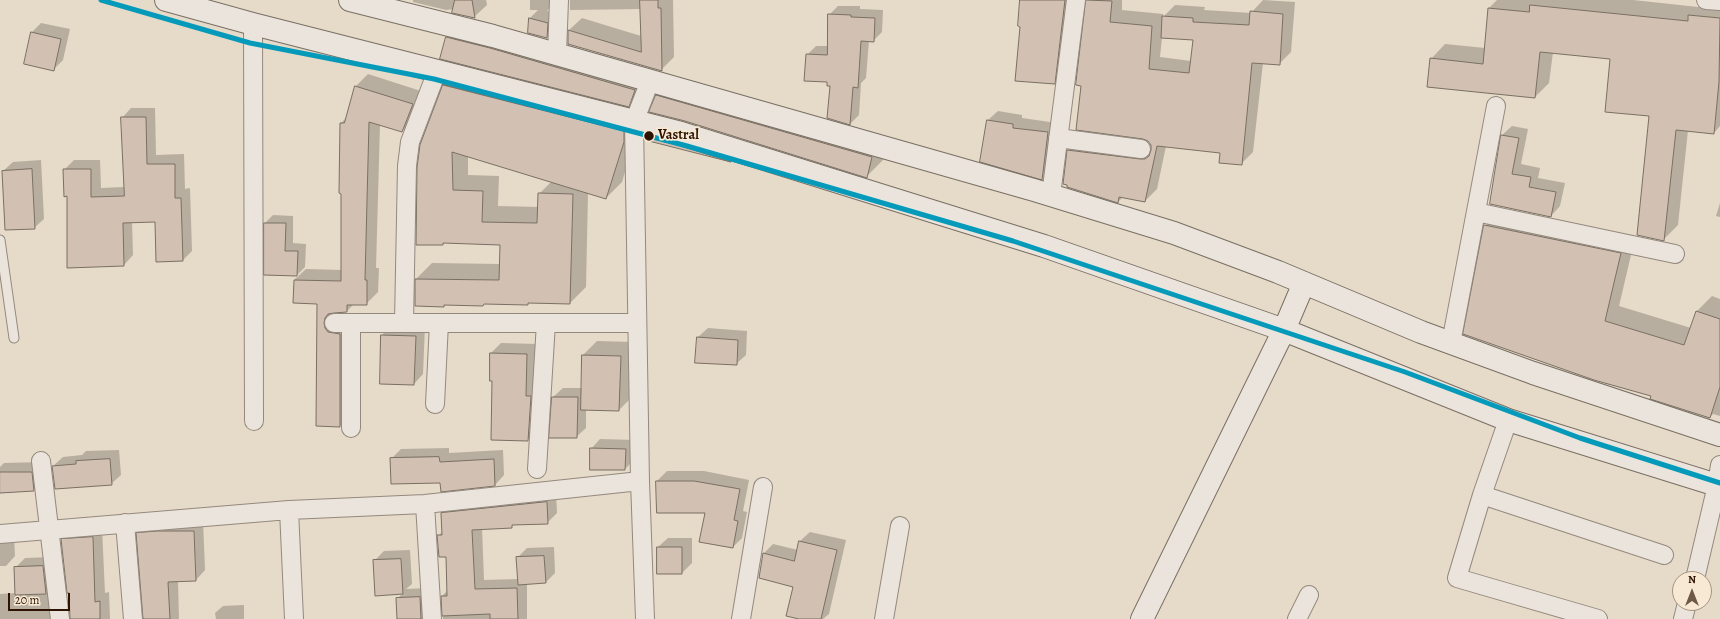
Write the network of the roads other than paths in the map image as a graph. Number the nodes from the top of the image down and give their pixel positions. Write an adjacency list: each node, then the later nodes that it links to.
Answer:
1 (166, 0): 7 (main road)
2 (350, 0): 8 (main road)
3 (559, 0): 8 (street)
4 (1076, 0): 13 (street)
5 (1706, 0): 6 (street)
6 (1720, 1)
7 (253, 24): 12 (main road); 29 (street)
8 (557, 54): 10 (main road)
9 (434, 79): 20 (street)
10 (650, 81): 12 (street); 15 (main road)
11 (1496, 106): 16 (street)
12 (634, 122): 23 (street); 24 (main road)
13 (1058, 138): 14 (street); 15 (street)
14 (1141, 149)
15 (1051, 195): 19 (main road)
16 (1476, 212): 18 (street); 26 (street)
17 (0, 240): 25 (lane)
18 (1675, 254)
19 (1304, 283): 24 (main road); 26 (main road)
20 (404, 322): 21 (street); 30 (street)
21 (439, 323): 22 (street); 27 (street)
22 (546, 323): 23 (street); 33 (street)
23 (637, 323): 35 (street)
24 (1284, 330): 28 (main road); 54 (main road)
25 (14, 338)
26 (1451, 343): 31 (main road)
27 (435, 404)
28 (1508, 420): 34 (main road); 37 (street)
29 (254, 421)
30 (351, 428)
31 (1720, 435)
32 (41, 461): 42 (street)
33 (537, 469)
34 (1719, 479): 45 (street)
35 (640, 481): 38 (street); 51 (street)
36 (763, 487): 52 (street)
37 (1482, 495): 44 (street); 56 (street)
38 (425, 504): 39 (street); 50 (street)
39 (289, 510): 40 (street); 49 (street)
40 (125, 523): 42 (street); 48 (street)
41 (900, 526): 53 (street)
42 (49, 530): 43 (street); 47 (street)
43 (0, 534)
44 (1664, 555)
45 (1696, 571)
46 (1309, 595): 55 (street)
47 (60, 619)
48 (133, 619)
49 (294, 619)
50 (432, 619)
51 (645, 619)
52 (741, 619)
53 (884, 619)
54 (1142, 619)
55 (1297, 619)
56 (1598, 619)

